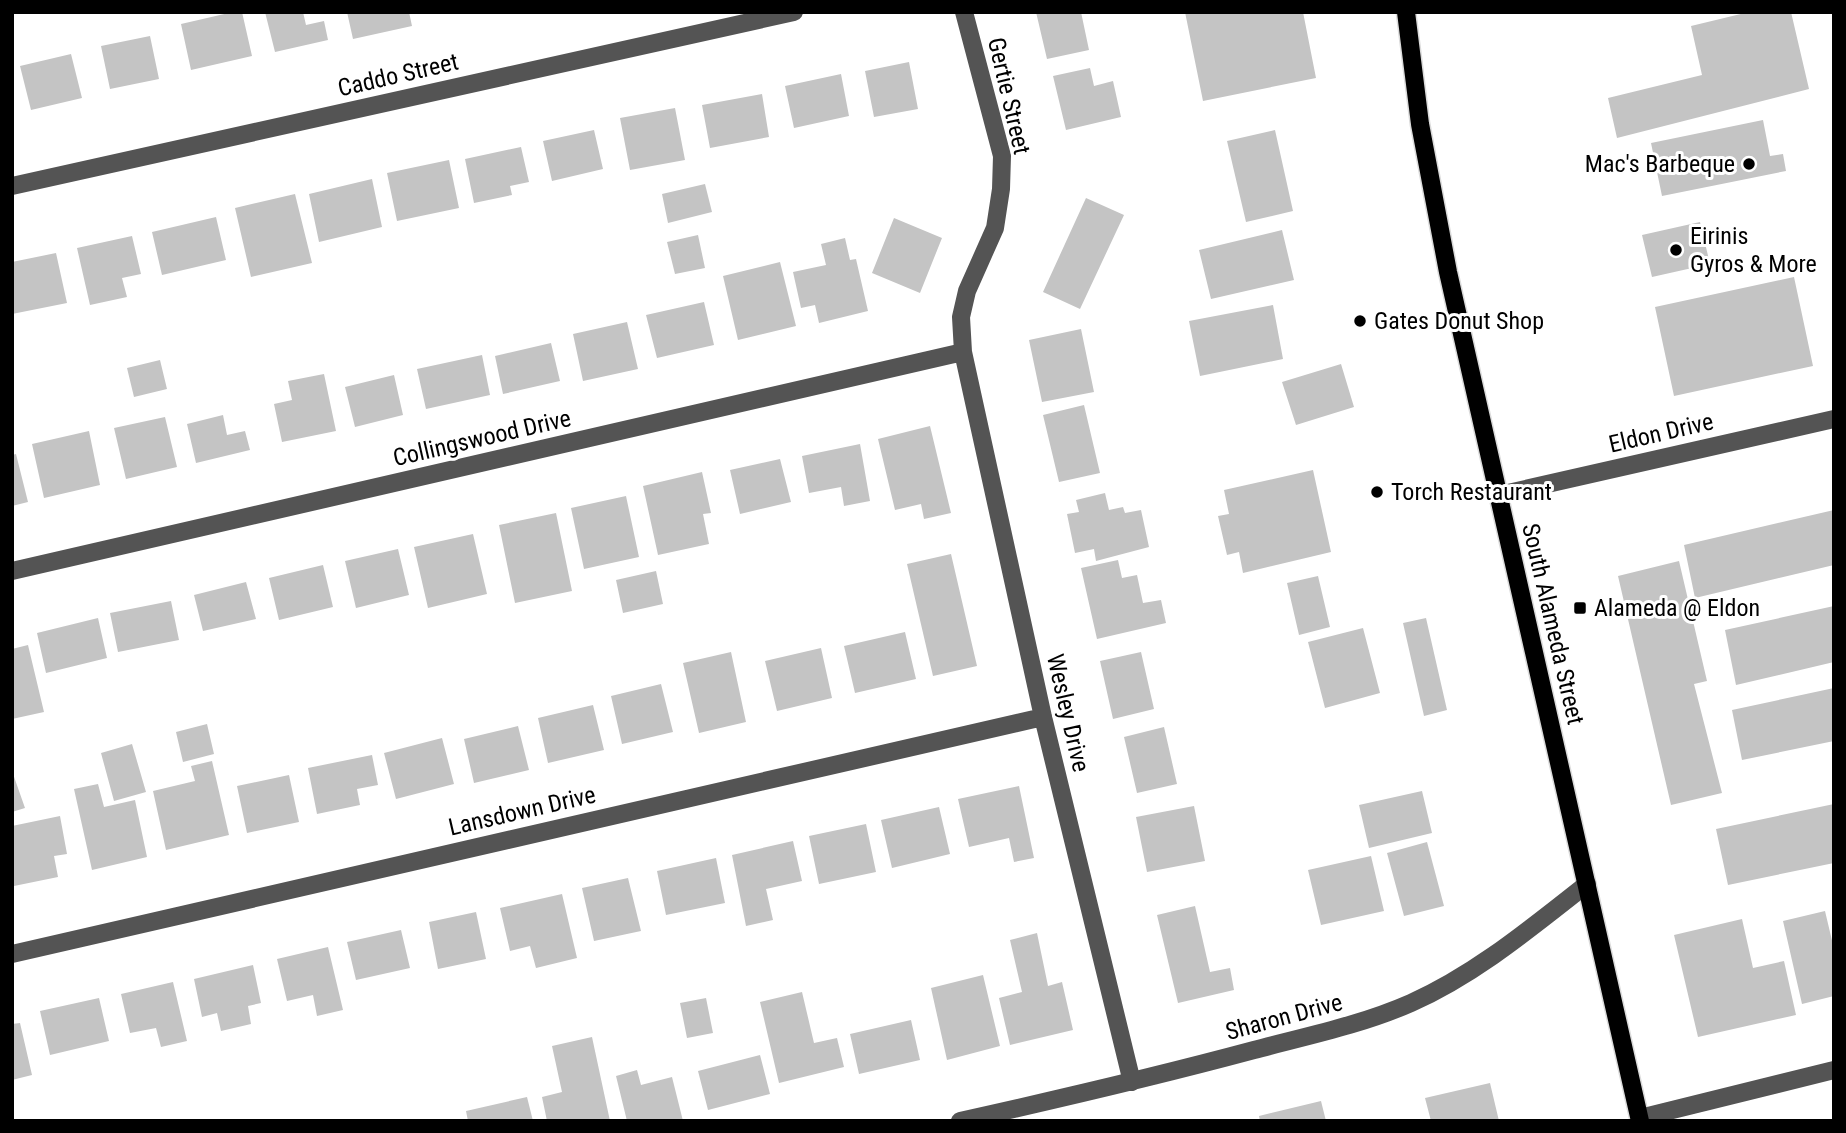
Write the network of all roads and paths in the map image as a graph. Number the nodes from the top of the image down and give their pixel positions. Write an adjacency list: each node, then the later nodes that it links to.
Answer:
1 (794, 12): 4 (street, Caddo Street)
2 (964, 12): 5 (street, Gertie Street)
3 (1406, 12): 7 (main road, South Alameda Street)
4 (12, 186)
5 (963, 352): 8 (street, Collingswood Drive); 9 (street, Wesley Drive)
6 (1834, 419): 7 (street, Eldon Drive)
7 (1499, 495): 10 (main road, South Alameda Street)
8 (12, 571)
9 (1042, 717): 11 (street, Lansdown Drive); 13 (street, Wesley Drive)
10 (1587, 884): 13 (street, Sharon Drive); 14 (main road, South Alameda Street)
11 (12, 954)
12 (1834, 1070): 14 (street)
13 (1132, 1082): 15 (street, Sharon Drive)
14 (1640, 1120)
15 (960, 1121)

